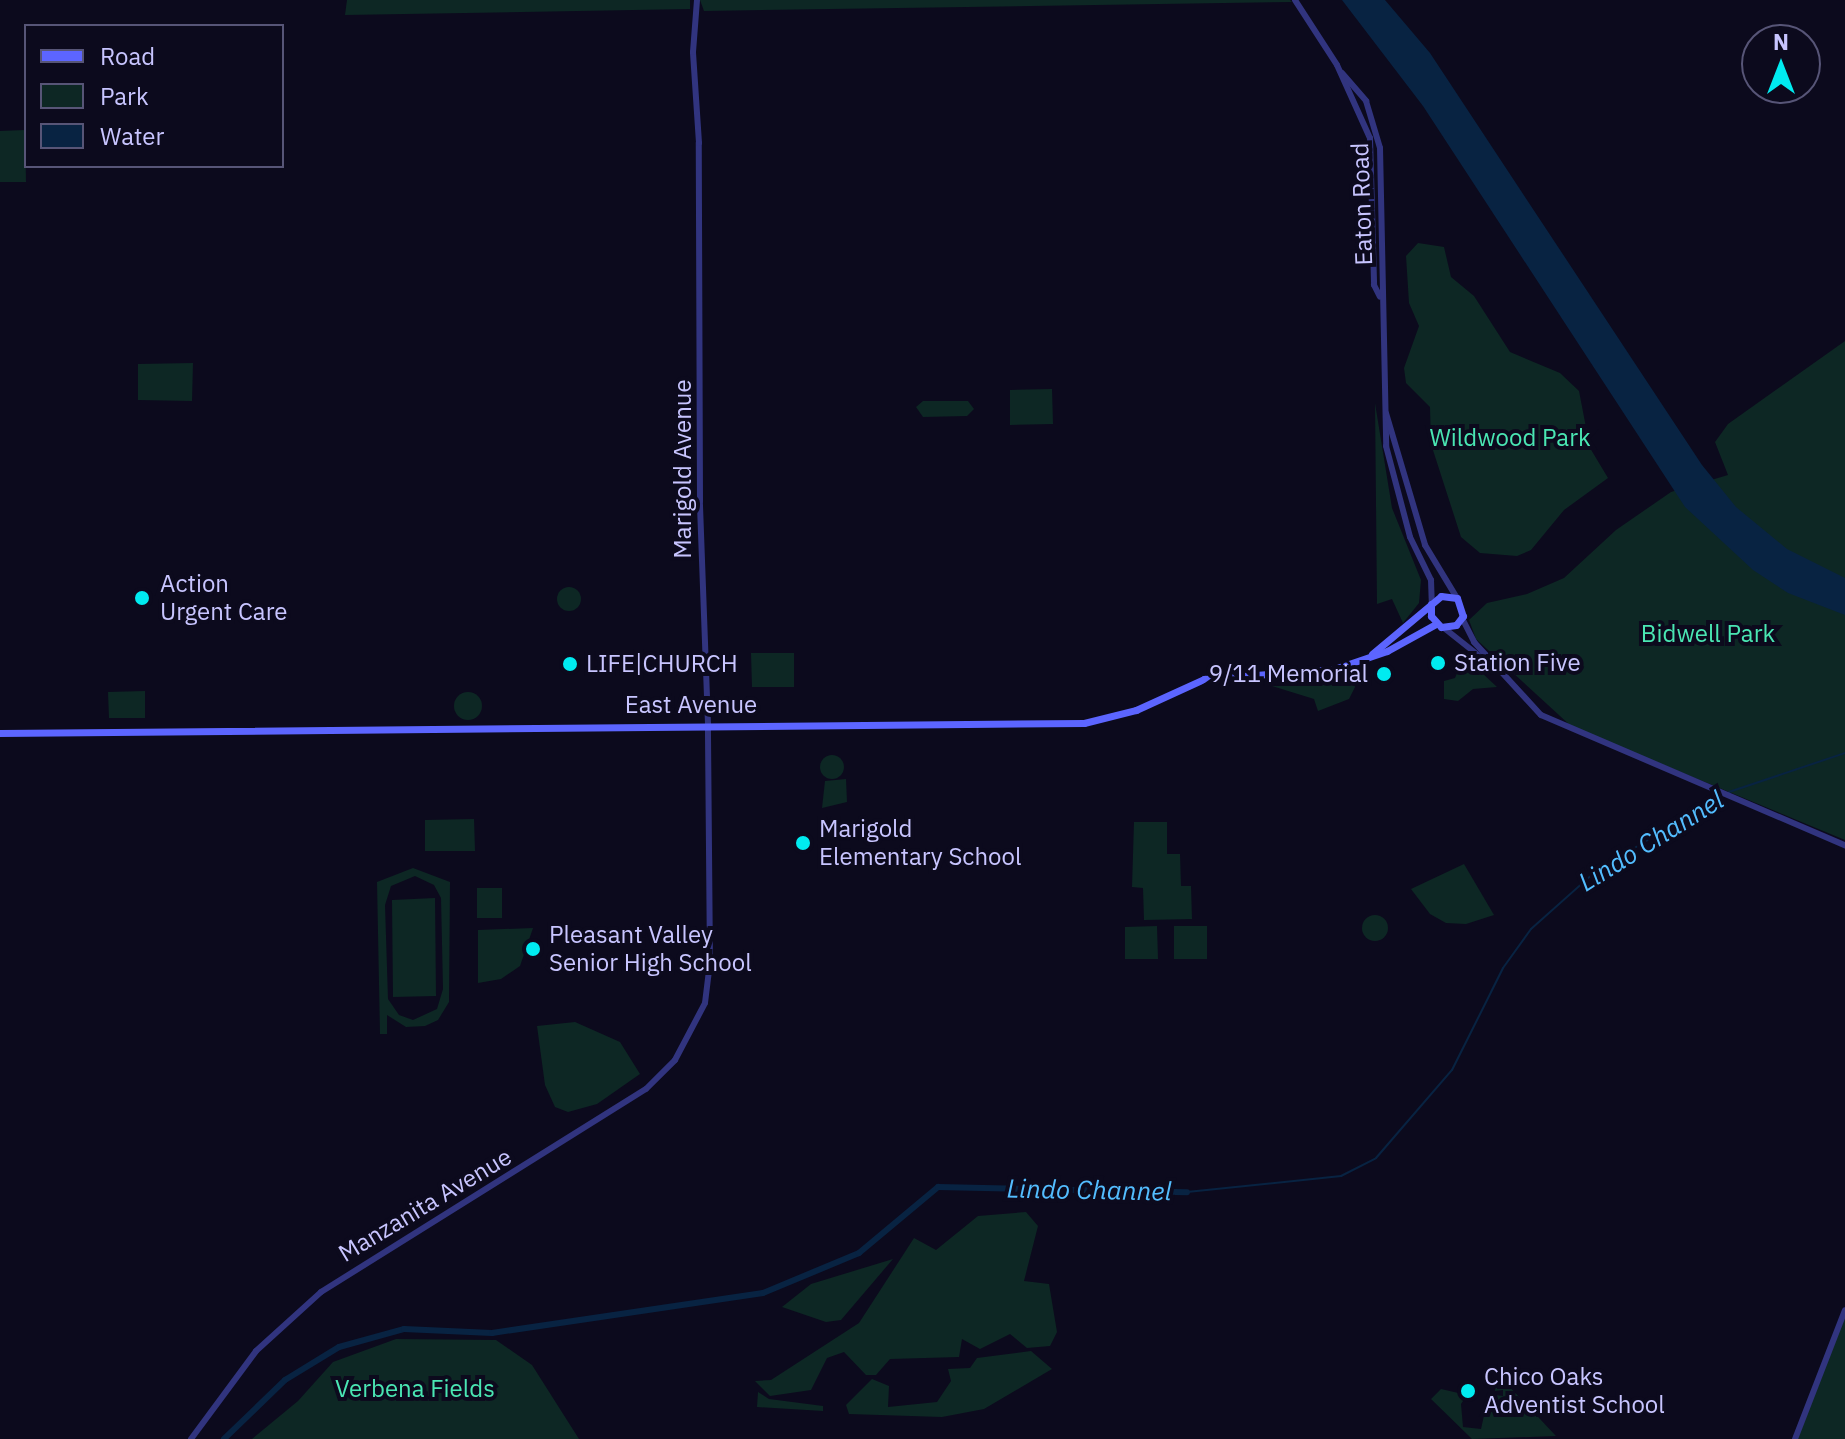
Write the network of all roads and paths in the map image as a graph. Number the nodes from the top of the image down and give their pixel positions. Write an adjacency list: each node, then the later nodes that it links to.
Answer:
1 (697, 0): 12 (street, Marigold Avenue)
2 (1295, 0): 4 (street, Eaton Road)
3 (1306, 0): 4 (street)
4 (1305, 11): 5 (street, Eaton Road)
5 (1384, 403): 6 (street, Eaton Road); 7 (street, Eaton Road)
6 (1457, 598): 7 (main road); 8 (main road)
7 (1432, 604): 9 (main road); 10 (main road, East Avenue)
8 (1462, 618): 9 (main road, East Avenue); 11 (street)
9 (1440, 626): 10 (main road, East Avenue); 11 (street)
10 (1371, 655): 12 (main road, East Avenue)
11 (1497, 670): 14 (street)
12 (708, 724): 13 (main road, East Avenue); 15 (street, Marigold Avenue)
13 (0, 733)
14 (1843, 844)
15 (697, 1025): 17 (street, Manzanita Avenue)
16 (1845, 1310): 18 (street)
17 (191, 1439)
18 (1795, 1439)

